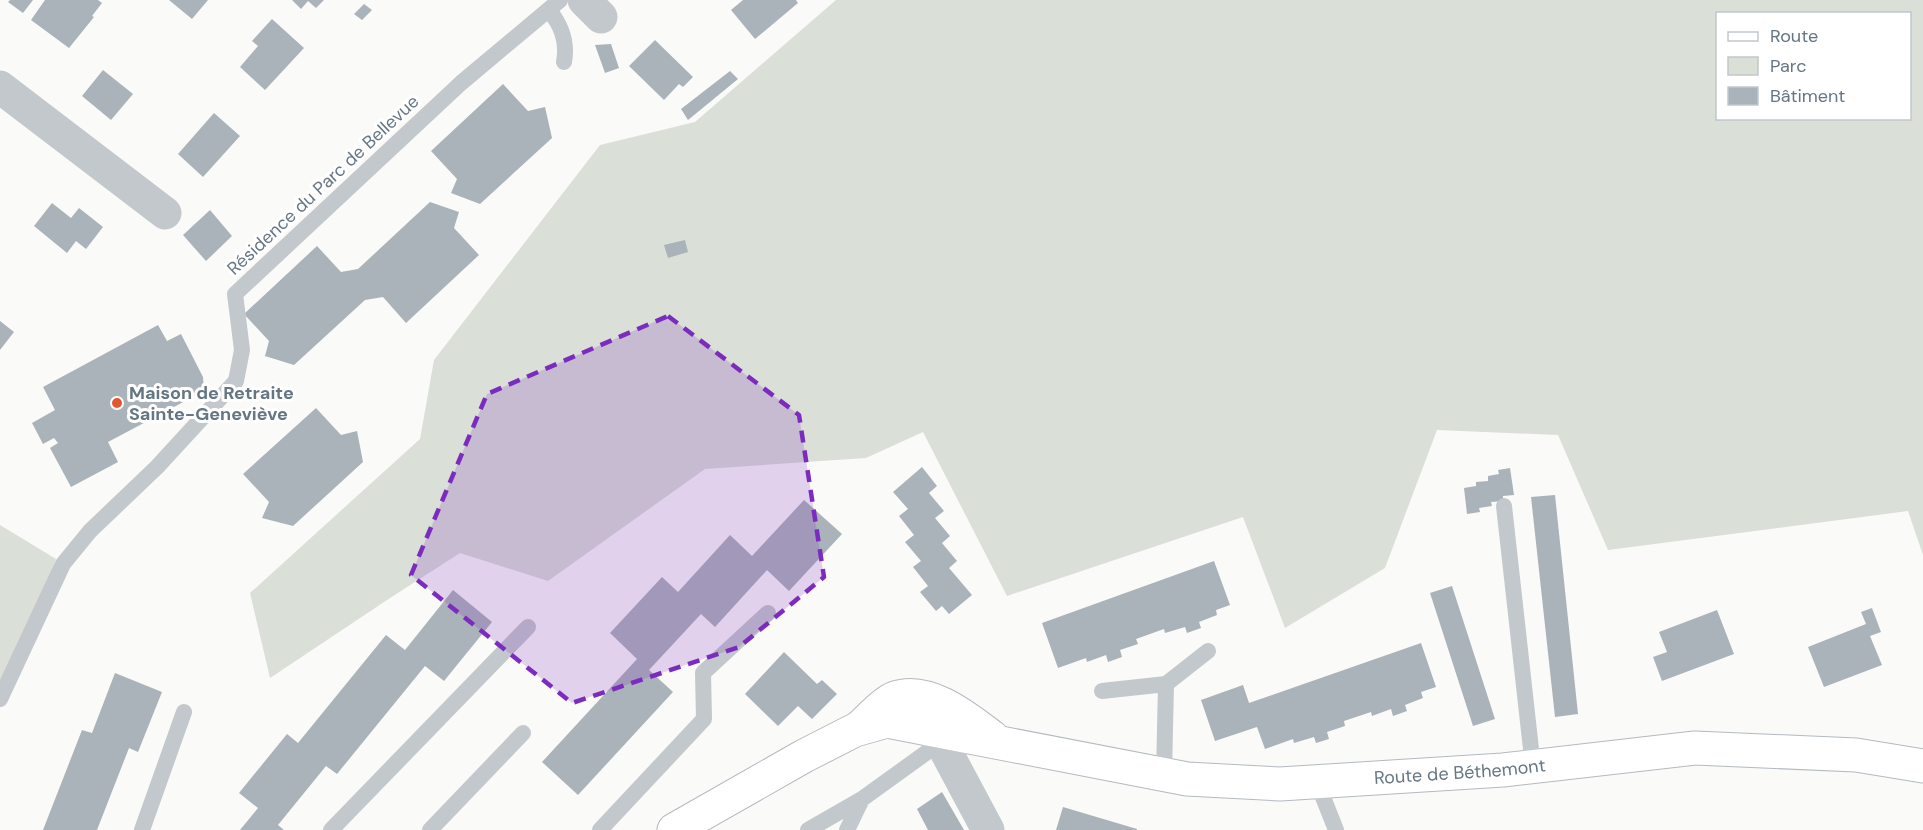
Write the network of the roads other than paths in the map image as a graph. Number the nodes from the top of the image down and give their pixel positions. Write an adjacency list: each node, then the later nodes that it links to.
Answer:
1 (554, 5): 2 (lane); 11 (lane, Résidence du Parc de Bellevue)
2 (564, 62)
3 (0, 87): 4 (street)
4 (165, 213)
5 (1504, 506): 16 (lane)
6 (768, 613): 23 (lane)
7 (528, 627): 21 (lane)
8 (1208, 651): 9 (lane)
9 (1167, 684): 10 (lane); 17 (lane)
10 (1102, 691)
11 (0, 699)
12 (184, 712): 20 (lane)
13 (945, 724): 17 (street, Route de Béthemont); 19 (lane); 24 (street); 27 (street)
14 (523, 733): 22 (lane)
15 (1923, 766): 16 (street, Route de Béthemont)
16 (1533, 767): 18 (street, Route de Béthemont)
17 (1164, 774): 18 (street, Route de Béthemont)
18 (1317, 782): 28 (lane)
19 (862, 799): 25 (lane); 26 (lane)
20 (142, 830)
21 (331, 830)
22 (430, 830)
23 (600, 830)
24 (674, 830)
25 (808, 830)
26 (847, 830)
27 (988, 830)
28 (1336, 830)

